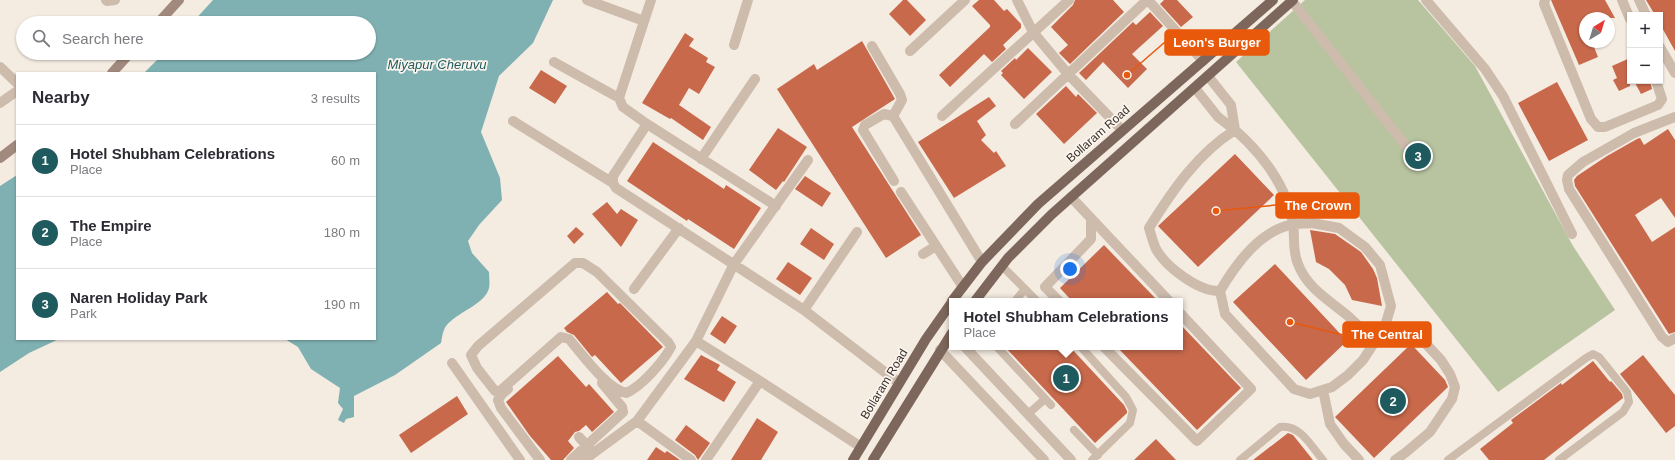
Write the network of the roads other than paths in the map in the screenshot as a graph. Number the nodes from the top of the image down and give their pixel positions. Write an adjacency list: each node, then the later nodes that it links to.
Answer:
1 (106, 0): 2 (street)
2 (115, 0)
3 (179, 0): 19 (street)
4 (587, 0): 20 (street)
5 (651, 0): 20 (street)
6 (748, 0): 22 (street)
7 (965, 0): 25 (street)
8 (1017, 0): 21 (street)
9 (1069, 0): 21 (street)
10 (1147, 0): 27 (street); 32 (street)
11 (1273, 0): 27 (main road, Bollaram Road)
12 (1292, 0): 33 (main road); 49 (street)
13 (1426, 0): 63 (street)
14 (1545, 0): 36 (street)
15 (1622, 0): 17 (street)
16 (1639, 0): 18 (street)
17 (1627, 12)
18 (1645, 12)
19 (164, 16)
20 (644, 21): 39 (street)
21 (1033, 32): 32 (street); 42 (street)
22 (734, 45)
23 (872, 46): 41 (street)
24 (1661, 48): 31 (street)
25 (910, 51)
26 (124, 60): 30 (street)
27 (1203, 61): 47 (main road, Bollaram Road)
28 (554, 62): 39 (street)
29 (0, 67): 35 (street)
30 (113, 72)
31 (1675, 73)
32 (1068, 74): 46 (street); 47 (street)
33 (1208, 76): 37 (main road); 48 (street)
34 (755, 79): 52 (street)
35 (16, 82)
36 (1657, 84)
37 (1195, 88): 48 (street); 57 (main road)
38 (16, 92): 40 (street)
39 (619, 98): 45 (street)
40 (0, 103)
41 (894, 116): 54 (street); 66 (street)
42 (942, 116)
43 (1674, 120): 84 (street)
44 (513, 121): 55 (street)
45 (647, 124): 52 (street); 55 (street)
46 (1016, 124)
47 (1122, 130): 66 (main road, Bollaram Road)
48 (1235, 130): 60 (street); 72 (street)
49 (1406, 146)
50 (16, 147): 51 (street)
51 (0, 158)
52 (701, 159): 58 (street)
53 (808, 160): 58 (street)
54 (894, 181)
55 (613, 182): 61 (street)
56 (902, 192): 64 (street)
57 (1071, 197): 59 (street); 68 (main road)
58 (776, 206): 67 (street)
59 (1091, 219): 77 (street); 78 (street)
60 (1293, 224): 72 (street); 82 (street); 86 (street)
61 (678, 228): 67 (street); 70 (street)
62 (857, 232): 80 (street)
63 (1572, 234)
64 (936, 246): 65 (street); 69 (street)
65 (923, 254)
66 (982, 262): 69 (main road, Bollaram Road)
67 (734, 264): 80 (street); 85 (street)
68 (1002, 266): 71 (lane); 74 (main road)
69 (963, 287): 73 (main road, Bollaram Road)
70 (634, 289)
71 (1025, 289): 75 (lane); 76 (lane)
72 (1220, 291): 99 (street)
73 (954, 298)
74 (977, 298)
75 (1017, 298)
76 (1034, 298)
77 (1056, 298)
78 (1166, 298)
79 (949, 305): 97 (main road, Bollaram Road)
80 (804, 310): 97 (street)
81 (1183, 316): 92 (street)
82 (1385, 326): 86 (street); 120 (street)
83 (949, 337): 88 (main road)
84 (1675, 338)
85 (696, 341): 93 (street); 96 (street)
86 (1374, 342): 99 (street)
87 (671, 348): 93 (street); 95 (street); 95 (street)
88 (940, 350): 114 (main road); 115 (street)
89 (968, 350): 100 (street)
90 (1000, 350): 100 (lane)
91 (1084, 350): 106 (lane)
92 (1107, 350)
93 (684, 357): 98 (street)
94 (452, 363): 107 (street)
95 (648, 376): 98 (street)
96 (760, 381): 104 (street); 112 (street)
97 (900, 383): 104 (main road, Bollaram Road)
98 (661, 388): 101 (street)
99 (1323, 390): 119 (street)
100 (1028, 414): 116 (street)
101 (637, 421): 105 (street); 111 (street)
102 (1074, 430): 106 (lane)
103 (579, 437): 105 (street)
104 (861, 447): 113 (main road, Bollaram Road)
105 (590, 449): 108 (street); 109 (street); 110 (street)
106 (1095, 457)
107 (520, 460)
108 (540, 460)
109 (571, 460)
110 (584, 460)
111 (691, 460)
112 (706, 460)
113 (853, 460)
114 (873, 460)
115 (1044, 460)
116 (1070, 460)
117 (1240, 460): 118 (lane)
118 (1323, 460)
119 (1359, 460)
120 (1395, 460)
121 (1448, 460): 122 (lane)
122 (1559, 460)

